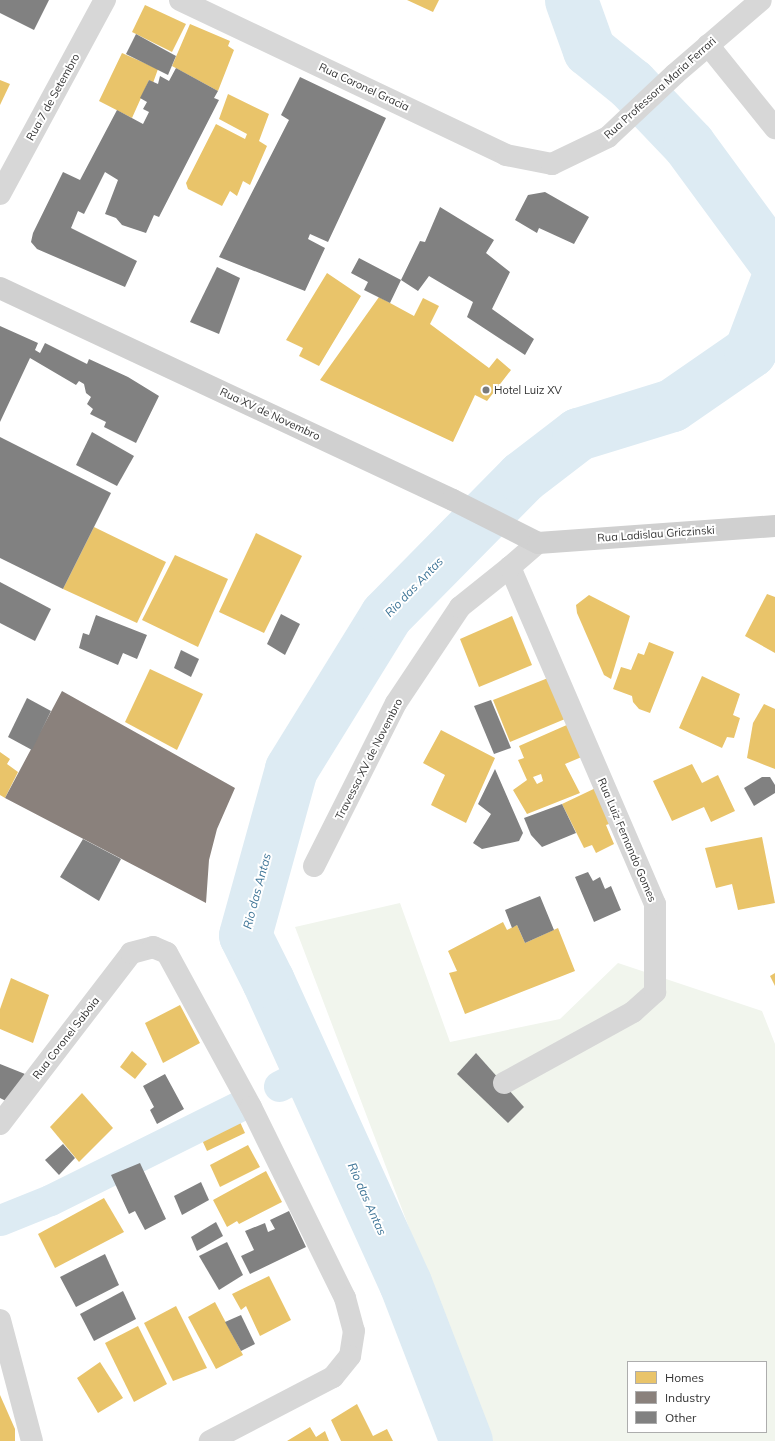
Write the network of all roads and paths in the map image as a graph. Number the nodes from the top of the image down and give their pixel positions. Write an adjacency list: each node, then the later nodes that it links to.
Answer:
1 (105, 0): 7 (street, Rua 7 de Setembro)
2 (180, 0): 6 (street, Rua Coronel Gracia)
3 (761, 0): 4 (street, Rua Professora Maria Ferrari)
4 (708, 45): 5 (street); 6 (street, Rua Professora Maria Ferrari)
5 (775, 128)
6 (552, 164)
7 (0, 194)
8 (0, 288): 10 (main road, Rua XV de Novembro)
9 (775, 526): 10 (main road, Rua Ladislau Griczinski)
10 (538, 542): 11 (street)
11 (510, 567): 12 (street, Travessa XV de Novembro); 13 (street, Rua Luiz Fernando Gomes)
12 (314, 866)
13 (504, 1083)
14 (0, 1124): 17 (street, Rua Coronel Saboia)
15 (0, 1320): 16 (street)
16 (32, 1441)
17 (210, 1441)

